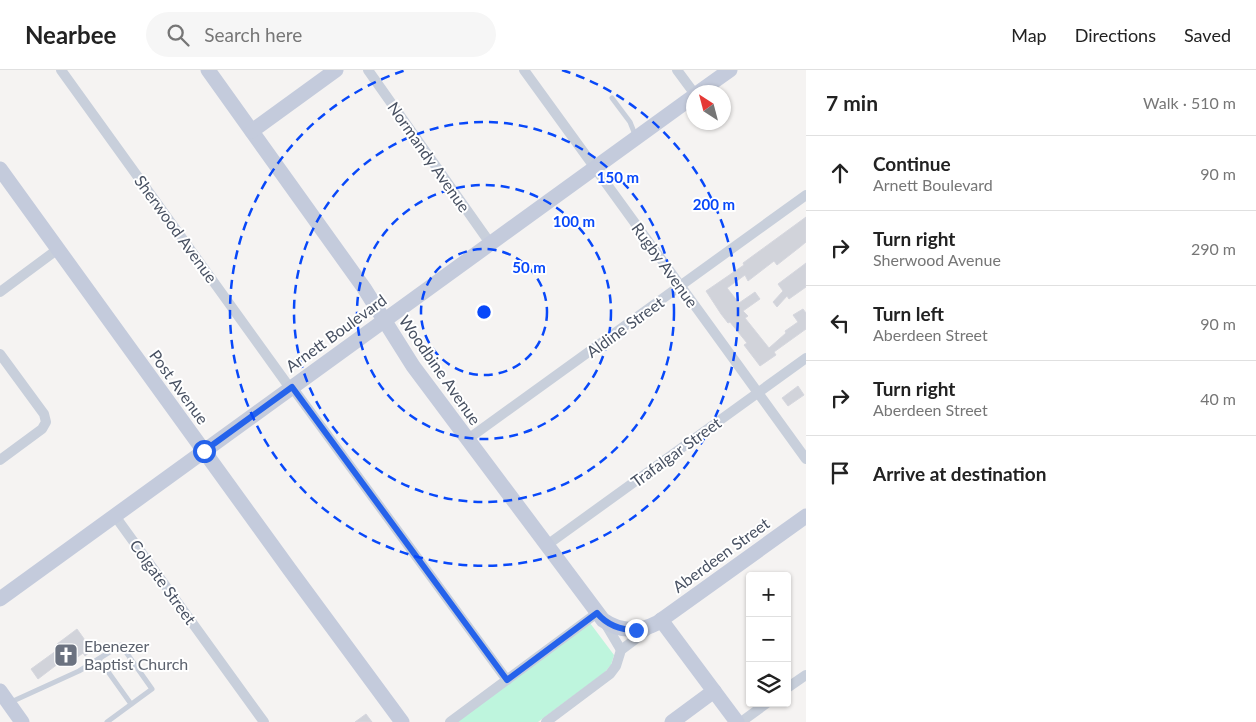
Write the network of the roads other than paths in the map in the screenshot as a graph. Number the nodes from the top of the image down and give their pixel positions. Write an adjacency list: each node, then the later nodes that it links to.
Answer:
1 (61, 70): 24 (street, Sherwood Avenue)
2 (208, 70): 12 (street, Woodbine Avenue)
3 (336, 70): 12 (street)
4 (368, 70): 17 (street, Normandy Avenue)
5 (524, 70): 14 (street, Rugby Avenue)
6 (677, 70): 8 (street)
7 (730, 70): 9 (street)
8 (688, 85)
9 (709, 85)
10 (612, 98): 13 (lane)
11 (686, 100): 13 (street, Arnett Boulevard)
12 (252, 131): 21 (street, Woodbine Avenue)
13 (637, 137): 14 (street, Arnett Boulevard)
14 (595, 168): 17 (street, Arnett Boulevard); 19 (street, Rugby Avenue)
15 (0, 169): 18 (street, Post Avenue)
16 (806, 196): 19 (street, Aldine Street)
17 (490, 243): 21 (street, Arnett Boulevard)
18 (58, 249): 20 (street); 27 (street, Post Avenue)
19 (681, 287): 25 (street, Rugby Avenue); 26 (street, Aldine Street)
20 (0, 292)
21 (384, 320): 24 (street, Arnett Boulevard); 26 (street, Woodbine Avenue)
22 (0, 354): 28 (street)
23 (806, 358): 25 (street, Trafalgar Street)
24 (291, 388): 27 (street, Arnett Boulevard); 39 (street, Sherwood Avenue)
25 (758, 394): 29 (street, Rugby Avenue); 32 (street, Trafalgar Street)
26 (468, 440): 32 (street, Woodbine Avenue)
27 (204, 451): 30 (street, Arnett Boulevard); 48 (street, Post Avenue)
28 (0, 460)
29 (806, 460)
30 (115, 516): 33 (street, Arnett Boulevard); 47 (street, Colgate Street)
31 (806, 516): 35 (street, Aberdeen Street)
32 (546, 545): 34 (street, Woodbine Avenue)
33 (0, 599)
34 (598, 615): 35 (street, Aberdeen Street); 36 (street); 39 (street)
35 (659, 622): 36 (street, Aberdeen Street); 41 (street)
36 (621, 650): 50 (street, Aberdeen Street)
37 (99, 659): 42 (lane); 43 (lane); 43 (lane)
38 (806, 675): 40 (street)
39 (507, 680): 49 (street)
40 (791, 685)
41 (714, 691): 51 (street); 52 (street)
42 (4, 697): 45 (street)
43 (132, 704): 46 (lane)
44 (760, 707): 52 (street)
45 (22, 722)
46 (106, 722)
47 (264, 722)
48 (402, 722)
49 (450, 722)
50 (546, 722)
51 (672, 722)
52 (739, 722)

